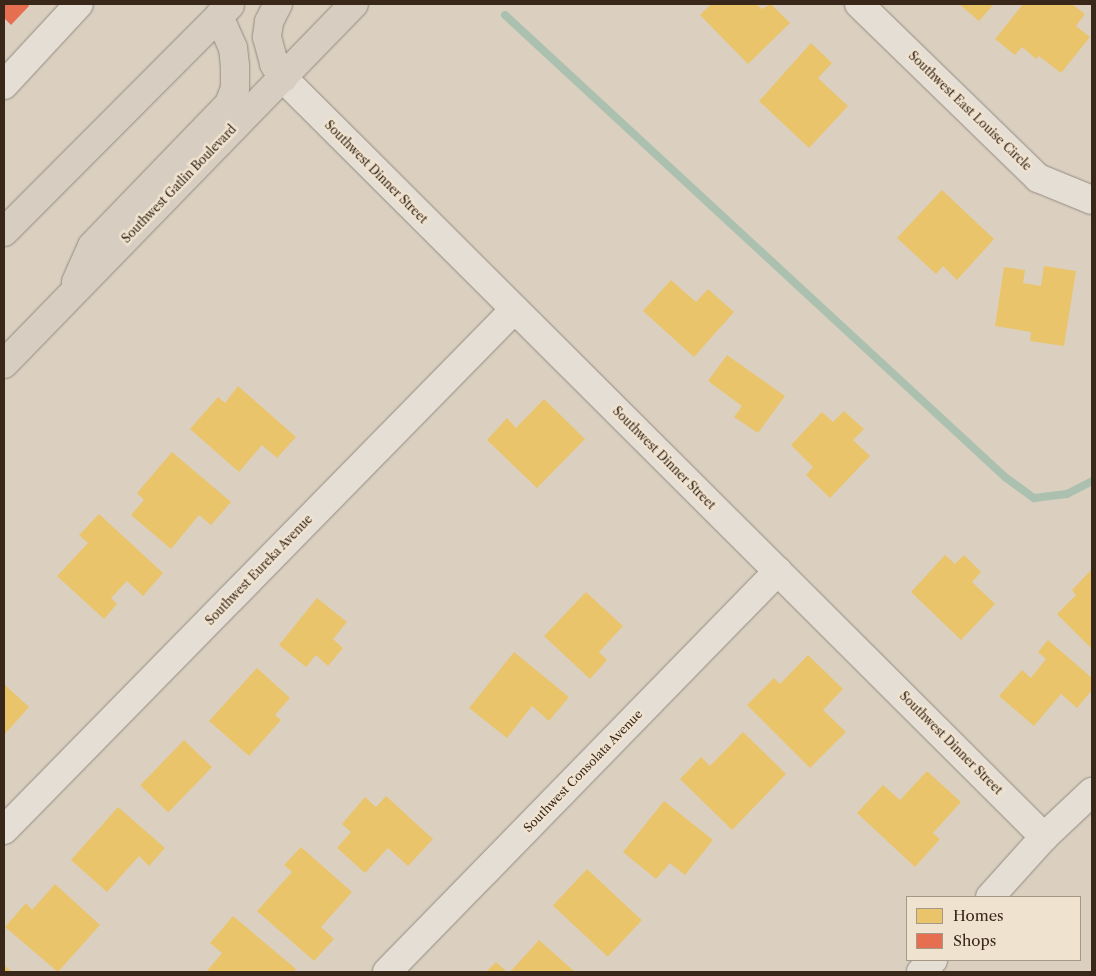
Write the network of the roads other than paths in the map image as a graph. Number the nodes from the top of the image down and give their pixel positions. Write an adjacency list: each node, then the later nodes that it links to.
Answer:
1 (79, 4): 8 (street)
2 (278, 4): 7 (main road)
3 (354, 4): 7 (main road, Southwest Gatlin Boulevard)
4 (859, 4): 9 (street, Southwest East Louise Circle)
5 (218, 8): 6 (main road); 12 (main road)
6 (157, 78): 10 (main road); 11 (main road)
7 (283, 78): 12 (main road, Southwest Gatlin Boulevard); 13 (street, Southwest Dinner Street)
8 (4, 85)
9 (1092, 200)
10 (4, 210)
11 (4, 232)
12 (70, 297): 14 (main road, Southwest Gatlin Boulevard)
13 (514, 310): 15 (street, Southwest Dinner Street); 17 (street, Southwest Eureka Avenue)
14 (4, 364)
15 (778, 571): 18 (street, Southwest Dinner Street); 21 (street, Southwest Consolata Avenue)
16 (1092, 792): 18 (street)
17 (4, 830)
18 (1044, 837): 19 (street)
19 (991, 896)
20 (931, 961): 22 (street)
21 (387, 972)
22 (921, 972)

